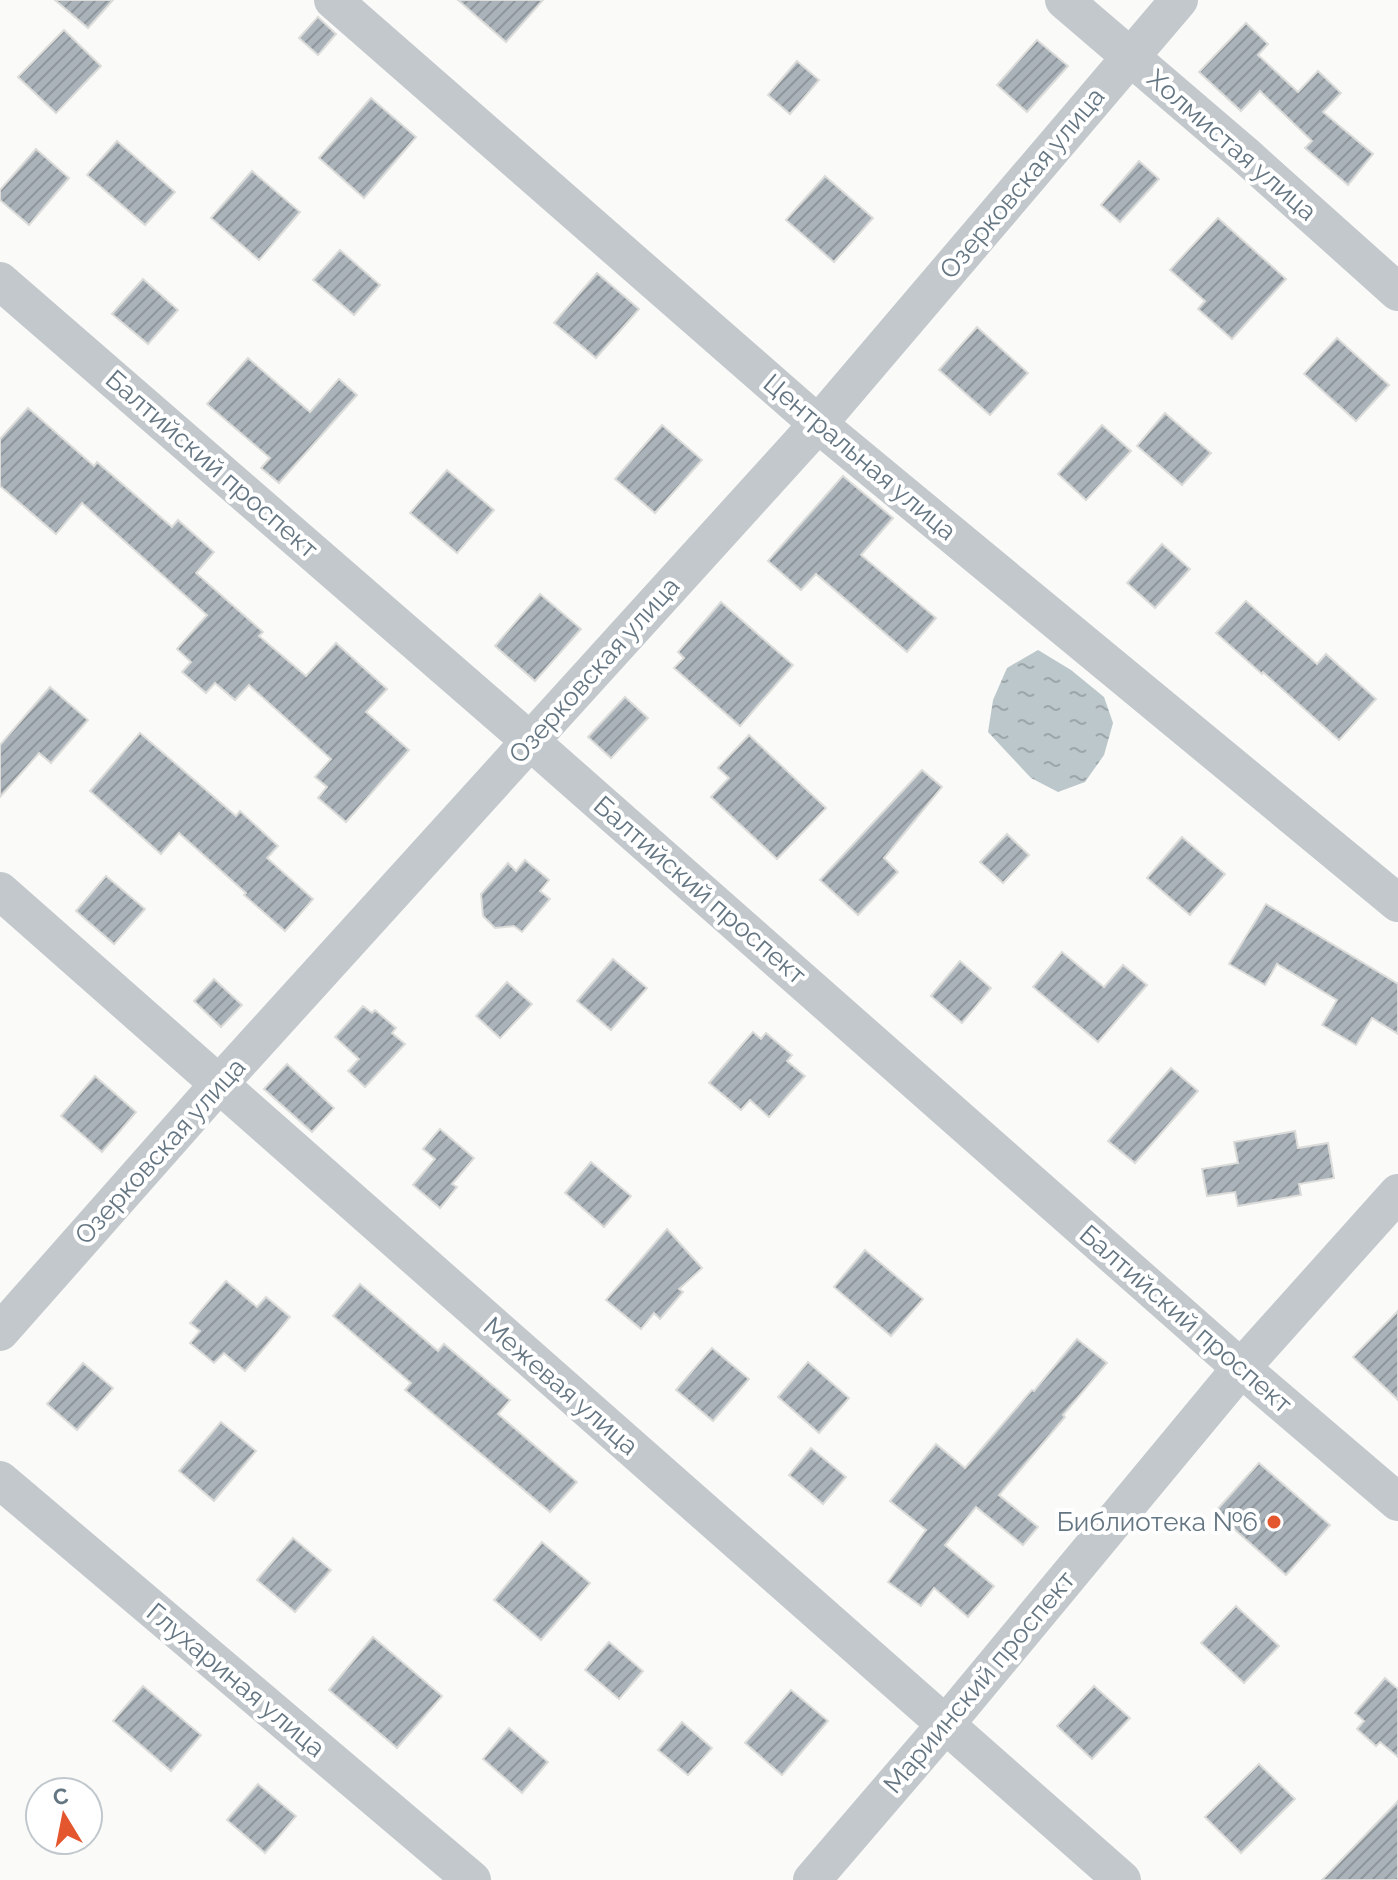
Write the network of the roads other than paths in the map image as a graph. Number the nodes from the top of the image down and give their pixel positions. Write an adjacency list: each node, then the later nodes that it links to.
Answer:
1 (333, 0): 7 (street, Центральная улица)
2 (1064, 0): 4 (street, Холмистая улица)
3 (1179, 0): 4 (street, Озерковская улица)
4 (1130, 56): 6 (street, Холмистая улица); 7 (street, Озерковская улица)
5 (0, 281): 8 (street, Балтийский проспект)
6 (1398, 292)
7 (818, 424): 8 (street, Озерковская улица); 10 (street, Центральная улица)
8 (530, 741): 11 (street, Озерковская улица); 14 (street, Балтийский проспект)
9 (0, 891): 11 (street, Межевая улица)
10 (1398, 903)
11 (219, 1084): 13 (street, Озерковская улица); 17 (street, Межевая улица)
12 (1398, 1193): 14 (street, Мариинский проспект)
13 (0, 1332)
14 (1241, 1368): 16 (street, Балтийский проспект); 17 (street, Мариинский проспект)
15 (0, 1480): 18 (street, Глухариная улица)
16 (1398, 1502)
17 (945, 1725): 19 (street, Мариинский проспект); 20 (street, Межевая улица)
18 (472, 1880)
19 (812, 1880)
20 (1122, 1880)

